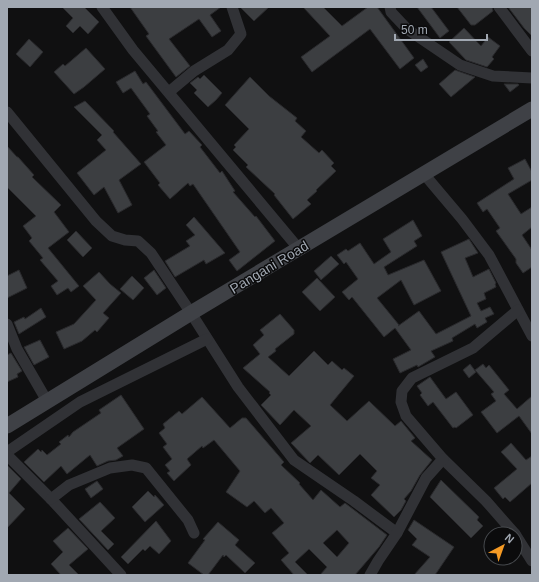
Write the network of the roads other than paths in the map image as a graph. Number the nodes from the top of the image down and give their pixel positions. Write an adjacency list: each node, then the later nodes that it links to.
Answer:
1 (102, 7): 7 (street)
2 (232, 7): 7 (street)
3 (390, 7): 6 (street)
4 (499, 7): 5 (street)
5 (532, 51)
6 (532, 78)
7 (169, 92): 11 (street)
8 (532, 109): 10 (main road, Pangani Road)
9 (7, 112): 13 (street)
10 (424, 174): 11 (main road, Pangani Road); 12 (street)
11 (299, 249): 13 (main road, Pangani Road)
12 (518, 310): 15 (street); 20 (street)
13 (191, 313): 16 (street); 17 (main road, Pangani Road)
14 (7, 324): 17 (street)
15 (532, 336)
16 (207, 339): 19 (street); 24 (street)
17 (47, 401): 18 (main road, Pangani Road)
18 (7, 426)
19 (7, 454): 21 (street)
20 (443, 459): 22 (street); 24 (street)
21 (51, 499): 23 (street); 27 (street)
22 (508, 526)
23 (194, 533)
24 (396, 533): 28 (street)
25 (523, 547): 26 (street)
26 (532, 561)
27 (121, 575)
28 (370, 575)

